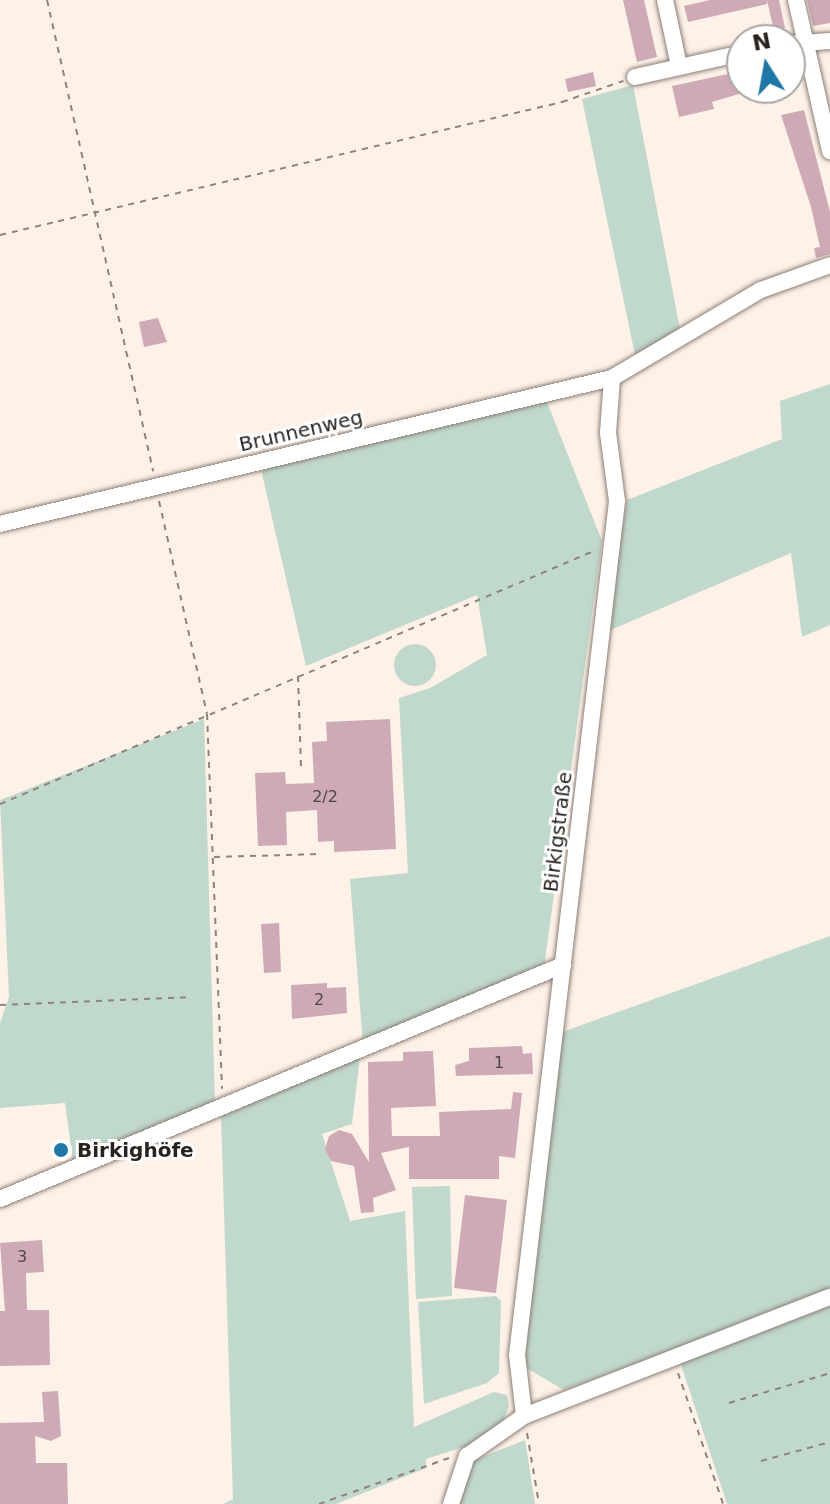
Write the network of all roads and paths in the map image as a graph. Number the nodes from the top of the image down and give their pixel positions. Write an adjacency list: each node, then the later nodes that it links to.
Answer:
1 (47, 0): 12 (path)
2 (665, 0): 8 (street)
3 (796, 0): 4 (street)
4 (797, 24)
5 (830, 41): 6 (street)
6 (806, 42)
7 (726, 56): 8 (street)
8 (679, 66): 10 (street)
9 (806, 69): 11 (street)
10 (635, 77): 12 (path)
11 (830, 151)
12 (95, 215): 13 (path); 16 (path)
13 (0, 235)
14 (830, 265): 15 (street)
15 (612, 378): 16 (street, Brunnenweg); 18 (street, Birkigstraße)
16 (156, 487): 17 (street, Brunnenweg); 20 (path)
17 (0, 524)
18 (612, 544): 19 (path); 25 (street, Birkigstraße)
19 (298, 675): 20 (path); 21 (path)
20 (207, 714): 22 (path); 24 (path)
21 (301, 767)
22 (0, 804)
23 (319, 854): 24 (path)
24 (213, 857): 28 (path)
25 (563, 965): 28 (street); 34 (street, Birkigstraße)
26 (187, 997): 27 (path)
27 (0, 1005)
28 (223, 1107): 29 (street)
29 (0, 1199)
30 (830, 1297): 31 (street)
31 (671, 1360): 34 (street); 41 (path)
32 (830, 1373): 33 (path)
33 (729, 1403)
34 (524, 1416): 39 (street); 40 (path)
35 (830, 1442): 37 (path)
36 (447, 1458): 38 (path)
37 (761, 1461)
38 (319, 1504)
39 (451, 1504)
40 (539, 1504)
41 (723, 1504)

